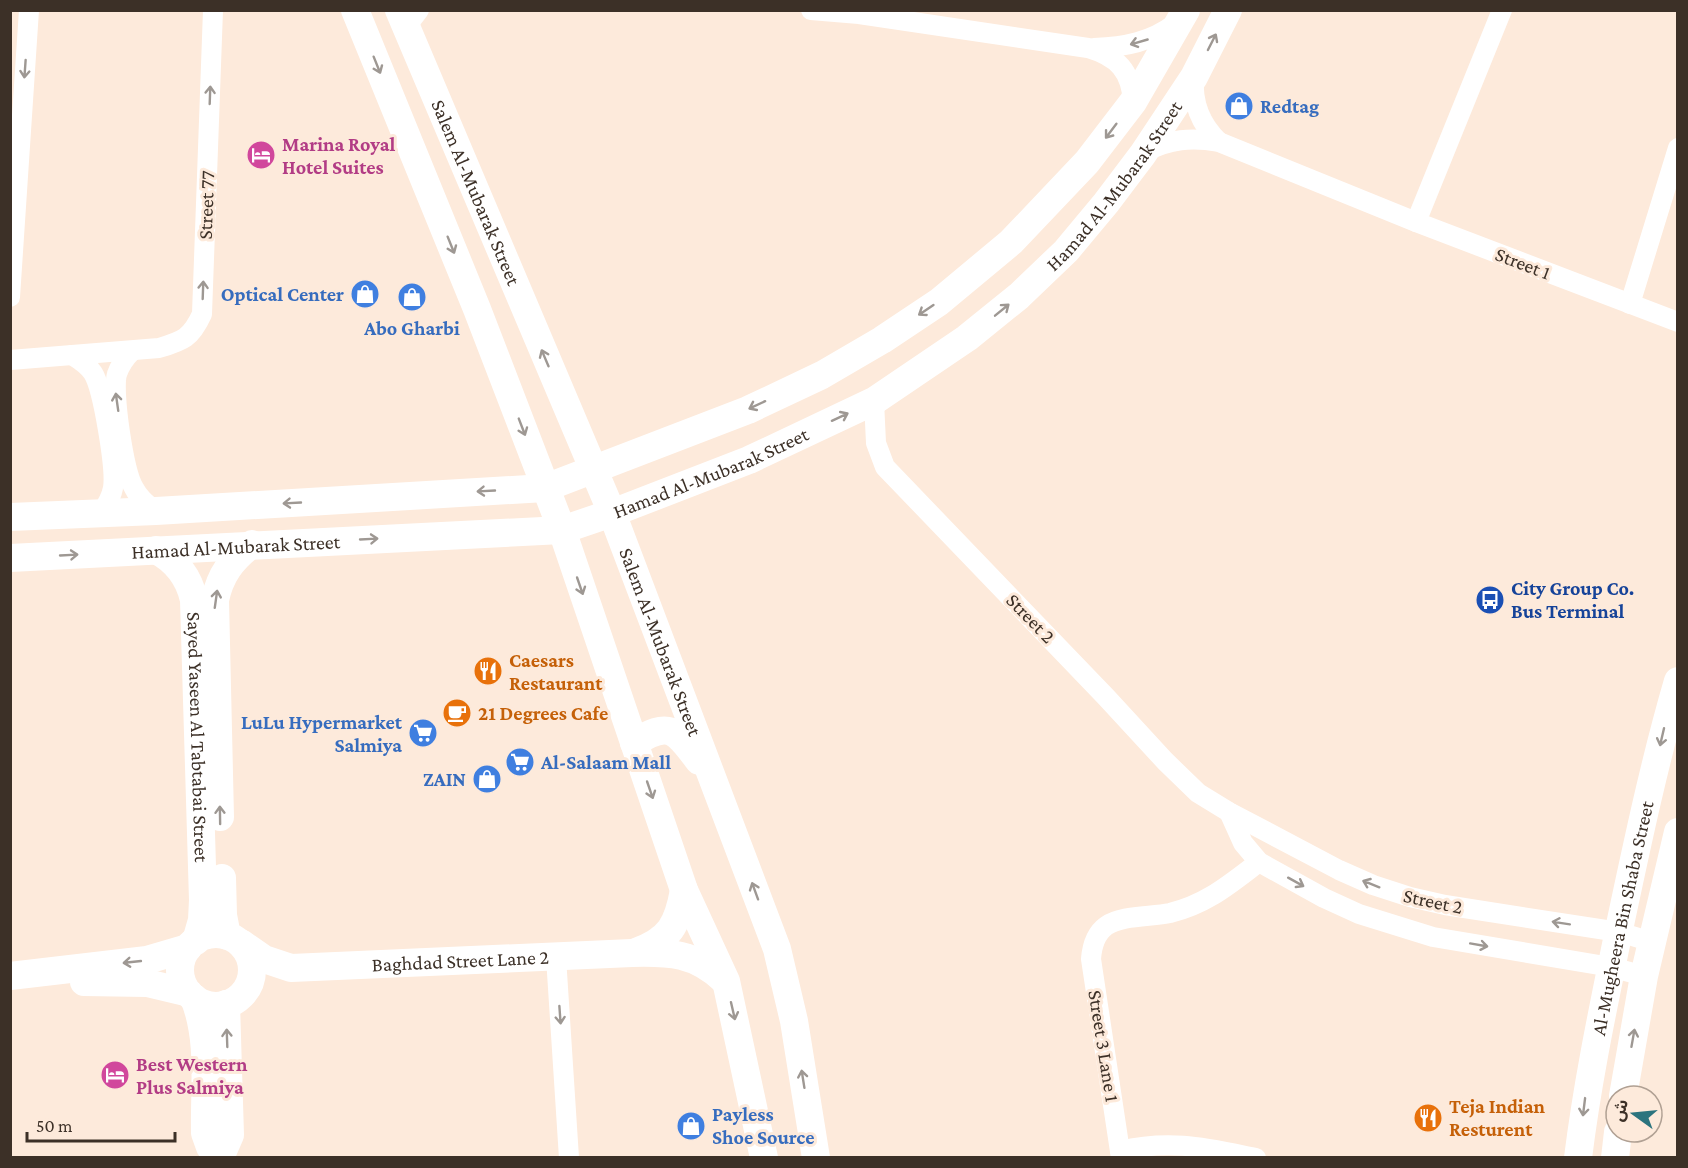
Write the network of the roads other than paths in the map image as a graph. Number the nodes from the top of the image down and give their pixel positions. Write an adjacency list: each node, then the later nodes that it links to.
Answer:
1 (28, 10): 16 (street, one-way to 16)
2 (213, 10): 21 (street, Street 77, one-way to 2)
3 (355, 10): 19 (main road, Salem Al-Mubarak Street, one-way to 19)
4 (811, 10): 9 (street)
5 (1228, 10): 10 (main road, Hamad Al-Mubarak Street, one-way to 5)
6 (1502, 10): 15 (street)
7 (1185, 14): 9 (street, one-way to 9); 11 (main road, Hamad Al-Mubarak Street)
8 (408, 16): 17 (main road, Salem Al-Mubarak Street)
9 (1088, 48): 11 (street)
10 (1194, 76): 12 (street); 14 (main road, Hamad Al-Mubarak Street)
11 (1133, 102): 25 (main road, Hamad Al-Mubarak Street, one-way to 25)
12 (1219, 142): 14 (street, Street 1); 15 (street, Street 1)
13 (1677, 148): 18 (street)
14 (1143, 154): 24 (main road, Hamad Al-Mubarak Street, one-way to 14)
15 (1416, 222): 18 (street, Street 1)
16 (10, 297)
17 (521, 302): 19 (main road); 25 (main road, Salem Al-Mubarak Street, one-way to 17)
18 (1630, 304): 20 (street, Street 1)
19 (477, 309): 26 (main road, Salem Al-Mubarak Street, one-way to 26)
20 (1677, 322)
21 (132, 351): 22 (street, Street 77); 27 (street, one-way to 21)
22 (72, 356): 23 (street, Street 77); 28 (street)
23 (10, 360)
24 (874, 401): 29 (main road, Hamad Al-Mubarak Street, one-way to 24); 39 (street, Street 2)
25 (593, 470): 26 (main road, Hamad Al-Mubarak Street); 29 (main road, Salem Al-Mubarak Street)
26 (545, 488): 27 (main road, Hamad Al-Mubarak Street, one-way to 27); 31 (main road, Salem Al-Mubarak Street)
27 (156, 511): 28 (main road, Hamad Al-Mubarak Street)
28 (101, 513): 30 (main road, Hamad Al-Mubarak Street)
29 (612, 513): 31 (main road, Hamad Al-Mubarak Street); 38 (main road, Salem Al-Mubarak Street)
30 (10, 517)
31 (562, 530): 32 (main road, Hamad Al-Mubarak Street, one-way to 31); 37 (main road, Salem Al-Mubarak Street, one-way to 37)
32 (252, 544): 33 (main road, Hamad Al-Mubarak Street); 35 (main road, Sayed Yaseen Al Tabtabai Street, one-way to 32)
33 (156, 550): 34 (main road, Hamad Al-Mubarak Street, one-way to 33); 35 (main road, Sayed Yaseen Al Tabtabai Street)
34 (10, 558)
35 (206, 646): 44 (main road, Sayed Yaseen Al Tabtabai Street, one-way to 35); 46 (main road, Sayed Yaseen Al Tabtabai Street)
36 (1677, 681): 43 (main road, Al-Mugheera Bin Shaba Street, one-way to 43)
37 (634, 743): 38 (main road); 42 (main road, Salem Al-Mubarak Street, one-way to 42)
38 (715, 782): 61 (main road, Salem Al-Mubarak Street, one-way to 38)
39 (1229, 812): 41 (street, Street 2); 43 (street, Street 2, one-way to 39)
40 (1677, 832): 45 (main road, Al-Mugheera Bin Shaba Street)
41 (1259, 862): 49 (street, Street 2, one-way to 49); 57 (street, Street 3 Lane 1)
42 (684, 890): 47 (main road, Baghdad Street Lane 2); 53 (main road, Salem Al-Mubarak Street)
43 (1619, 932): 45 (street, Street 2); 49 (main road, Al-Mugheera Bin Shaba Street)
44 (234, 939): 46 (main road); 50 (main road, Baghdad Street Lane 2); 55 (main road)
45 (1652, 942): 52 (main road, Al-Mugheera Bin Shaba Street)
46 (192, 944): 51 (main road, one-way to 51); 54 (main road)
47 (632, 953): 48 (main road, Baghdad Street Lane 2); 53 (main road, Baghdad Street Lane 2)
48 (556, 957): 50 (main road, Baghdad Street Lane 2); 59 (street, one-way to 59)
49 (1611, 967): 52 (street, Street 2); 63 (main road, Al-Mugheera Bin Shaba Street, one-way to 63)
50 (291, 968): 55 (main road, Baghdad Street Lane 2)
51 (16, 976): 54 (main road)
52 (1644, 976): 56 (main road, Al-Mugheera Bin Shaba Street, one-way to 52)
53 (726, 981): 60 (main road, Salem Al-Mubarak Street, one-way to 60)
54 (192, 995): 55 (main road); 58 (main road)
55 (237, 996): 58 (main road, one-way to 55)
56 (1625, 1084)
57 (1121, 1154): 62 (street)
58 (220, 1158)
59 (569, 1158)
60 (764, 1158)
61 (816, 1158)
62 (1256, 1158)
63 (1578, 1158)

